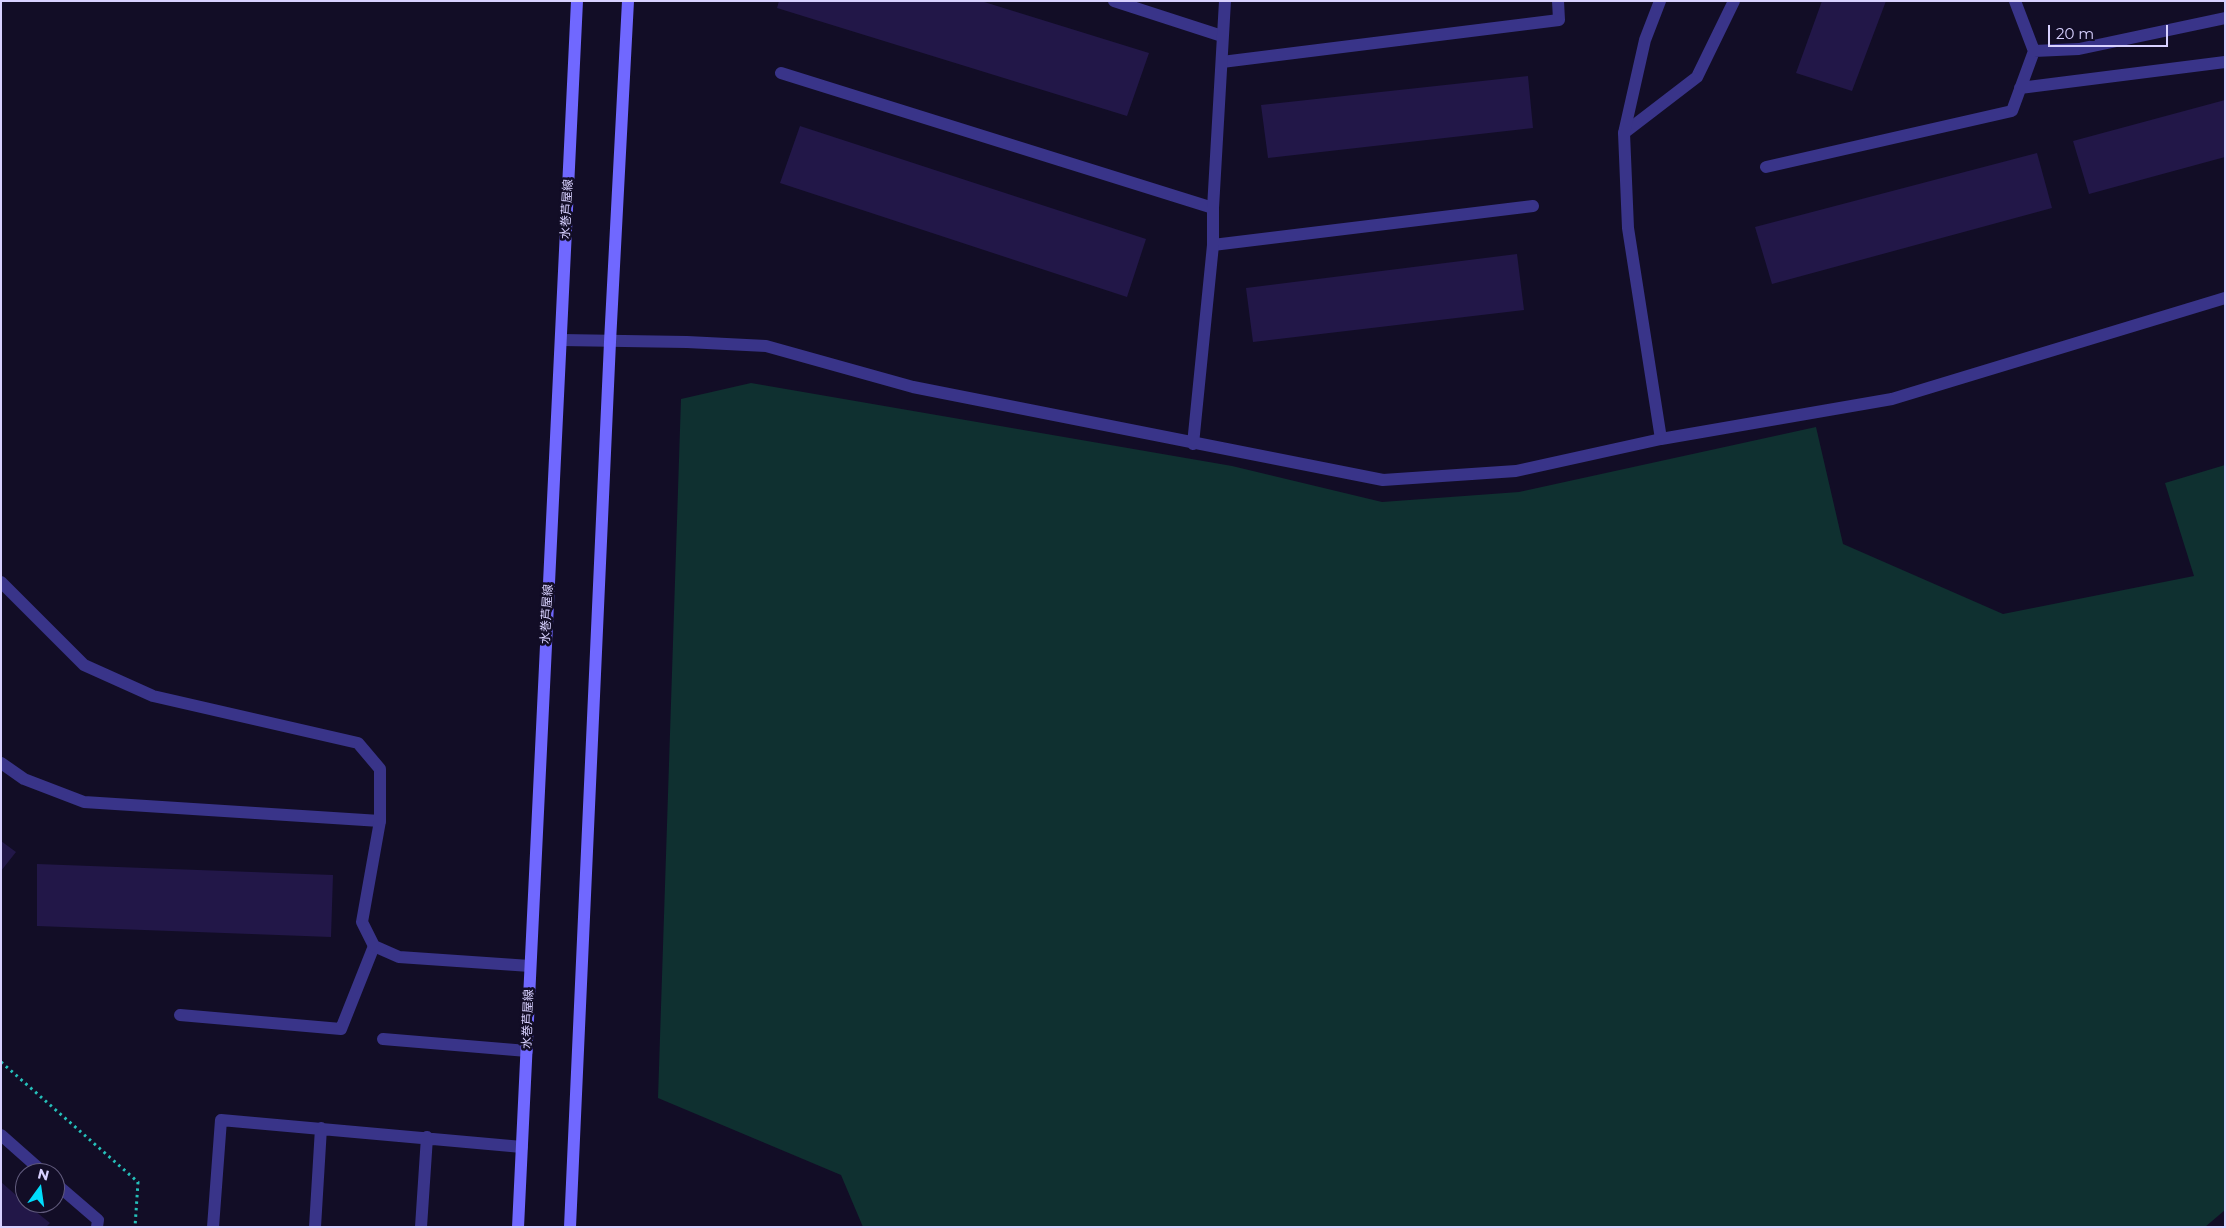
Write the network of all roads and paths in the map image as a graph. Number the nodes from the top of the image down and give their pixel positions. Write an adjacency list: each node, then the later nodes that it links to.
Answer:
1 (576, 1): 22 (main road, 水巻芦屋線)
2 (628, 1): 23 (main road)
3 (1114, 1): 10 (street)
4 (1225, 1): 10 (street)
5 (1558, 1): 12 (street)
6 (1660, 1): 16 (street)
7 (1734, 1): 16 (street)
8 (2015, 1): 11 (street)
9 (2225, 18): 11 (street)
10 (1222, 36): 12 (street)
11 (2034, 51): 15 (street)
12 (1222, 62): 19 (street)
13 (2225, 62): 15 (street)
14 (781, 73): 19 (street)
15 (2020, 88): 17 (street)
16 (1624, 133): 24 (street)
17 (1766, 167)
18 (1533, 206): 20 (street)
19 (1213, 208): 20 (street)
20 (1213, 245): 25 (street)
21 (2225, 298): 24 (street)
22 (561, 340): 23 (street); 30 (main road, 水巻芦屋線)
23 (610, 342): 25 (street); 47 (main road)
24 (1661, 439): 25 (street)
25 (1193, 444)
26 (1, 582): 28 (street)
27 (1, 763): 28 (street)
28 (380, 821): 29 (street)
29 (374, 946): 30 (street); 31 (street)
30 (530, 966): 33 (main road, 水巻芦屋線)
31 (180, 1015)
32 (383, 1039): 33 (street)
33 (527, 1051): 38 (main road, 水巻芦屋線)
34 (1, 1062): 42 (path)
35 (321, 1128): 37 (street); 43 (street); 44 (street)
36 (1, 1136): 39 (street)
37 (426, 1137): 38 (street); 45 (street)
38 (522, 1147): 46 (main road, 水巻芦屋線)
39 (32, 1163)
40 (65, 1192): 41 (street)
41 (97, 1227)
42 (135, 1227)
43 (213, 1227)
44 (315, 1227)
45 (421, 1227)
46 (518, 1227)
47 (570, 1227)

